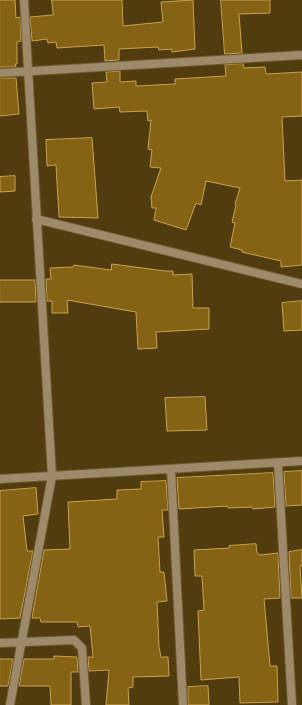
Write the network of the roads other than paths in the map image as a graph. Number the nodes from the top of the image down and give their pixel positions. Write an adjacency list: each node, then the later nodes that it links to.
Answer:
1 (24, 0): 3 (street)
2 (302, 55): 3 (street)
3 (28, 72): 4 (street); 5 (street)
4 (0, 73)
5 (36, 219): 6 (street); 10 (street)
6 (302, 284)
7 (302, 461): 8 (street)
8 (278, 463): 9 (street); 17 (street)
9 (171, 469): 10 (street); 16 (street)
10 (52, 476): 11 (street); 12 (street)
11 (0, 479)
12 (22, 642): 13 (street); 14 (street); 15 (street)
13 (0, 643)
14 (10, 705)
15 (86, 705)
16 (183, 705)
17 (292, 705)

